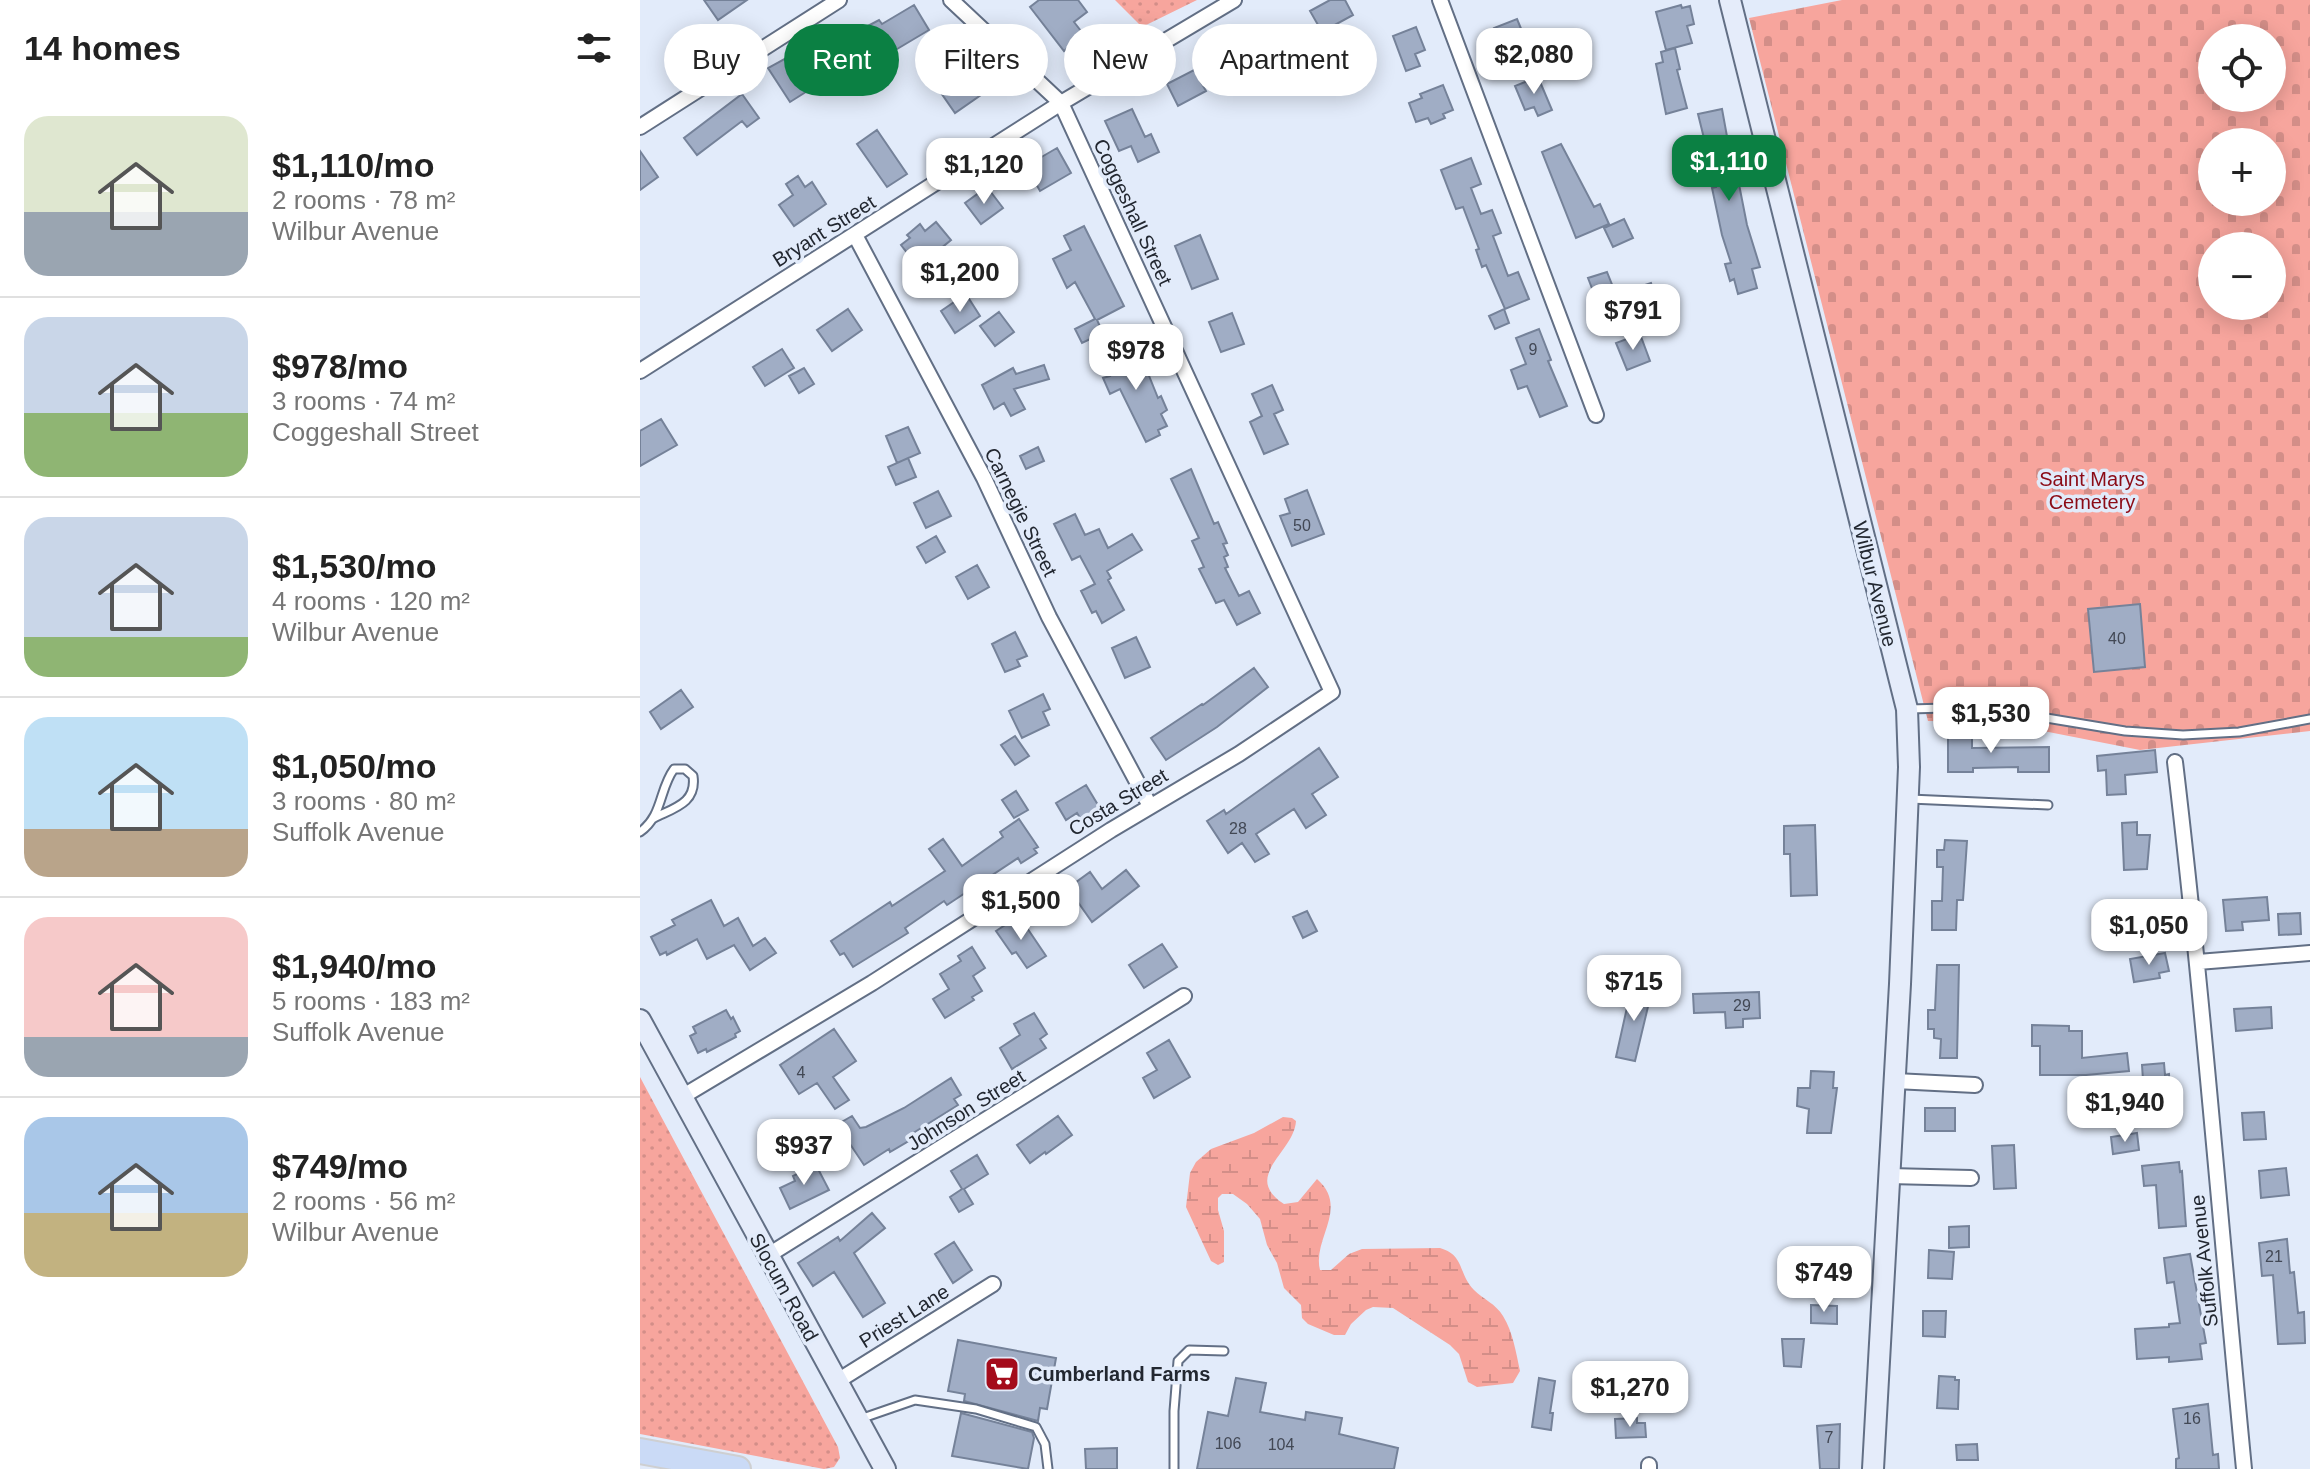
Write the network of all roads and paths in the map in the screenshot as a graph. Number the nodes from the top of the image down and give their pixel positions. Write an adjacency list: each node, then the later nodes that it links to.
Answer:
1 (839, 0): 7 (street)
2 (951, 0): 6 (street, Coggeshall Street)
3 (1234, 0): 6 (street, Bryant Street)
4 (1440, 0): 10 (street)
5 (1730, 0): 12 (street, Wilbur Avenue)
6 (1061, 103): 8 (street, Bryant Street); 11 (street, Coggeshall Street)
7 (640, 127)
8 (855, 235): 9 (street, Bryant Street); 17 (street, Carnegie Street)
9 (640, 371)
10 (1596, 415)
11 (1332, 692): 17 (street, Costa Street)
12 (1907, 709): 13 (lane); 15 (street, Wilbur Avenue)
13 (2310, 719)
14 (2175, 762): 21 (street, Suffolk Avenue)
15 (1908, 799): 16 (lane); 24 (street, Wilbur Avenue)
16 (2048, 805)
17 (1150, 806): 26 (street, Costa Street)
18 (654, 818): 18 (lane); 19 (lane)
19 (640, 832)
20 (2310, 953): 21 (street)
21 (2198, 962): 40 (street, Suffolk Avenue)
22 (1184, 996): 29 (street, Johnson Street)
23 (640, 1020): 26 (street, Slocum Road)
24 (1895, 1081): 25 (street); 27 (street, Wilbur Avenue)
25 (1975, 1085)
26 (680, 1098): 29 (street, Slocum Road)
27 (1889, 1176): 28 (street); 39 (street, Wilbur Avenue)
28 (1971, 1178)
29 (767, 1256): 32 (street, Slocum Road)
30 (993, 1284): 32 (street, Priest Lane)
31 (1224, 1351): 38 (lane)
32 (836, 1382): 33 (street, Slocum Road)
33 (858, 1419): 36 (street, Slocum Road); 37 (lane)
34 (640, 1451): 35 (main road)
35 (738, 1469)
36 (885, 1469)
37 (1048, 1469)
38 (1174, 1469)
39 (1873, 1469)
40 (2244, 1469)

